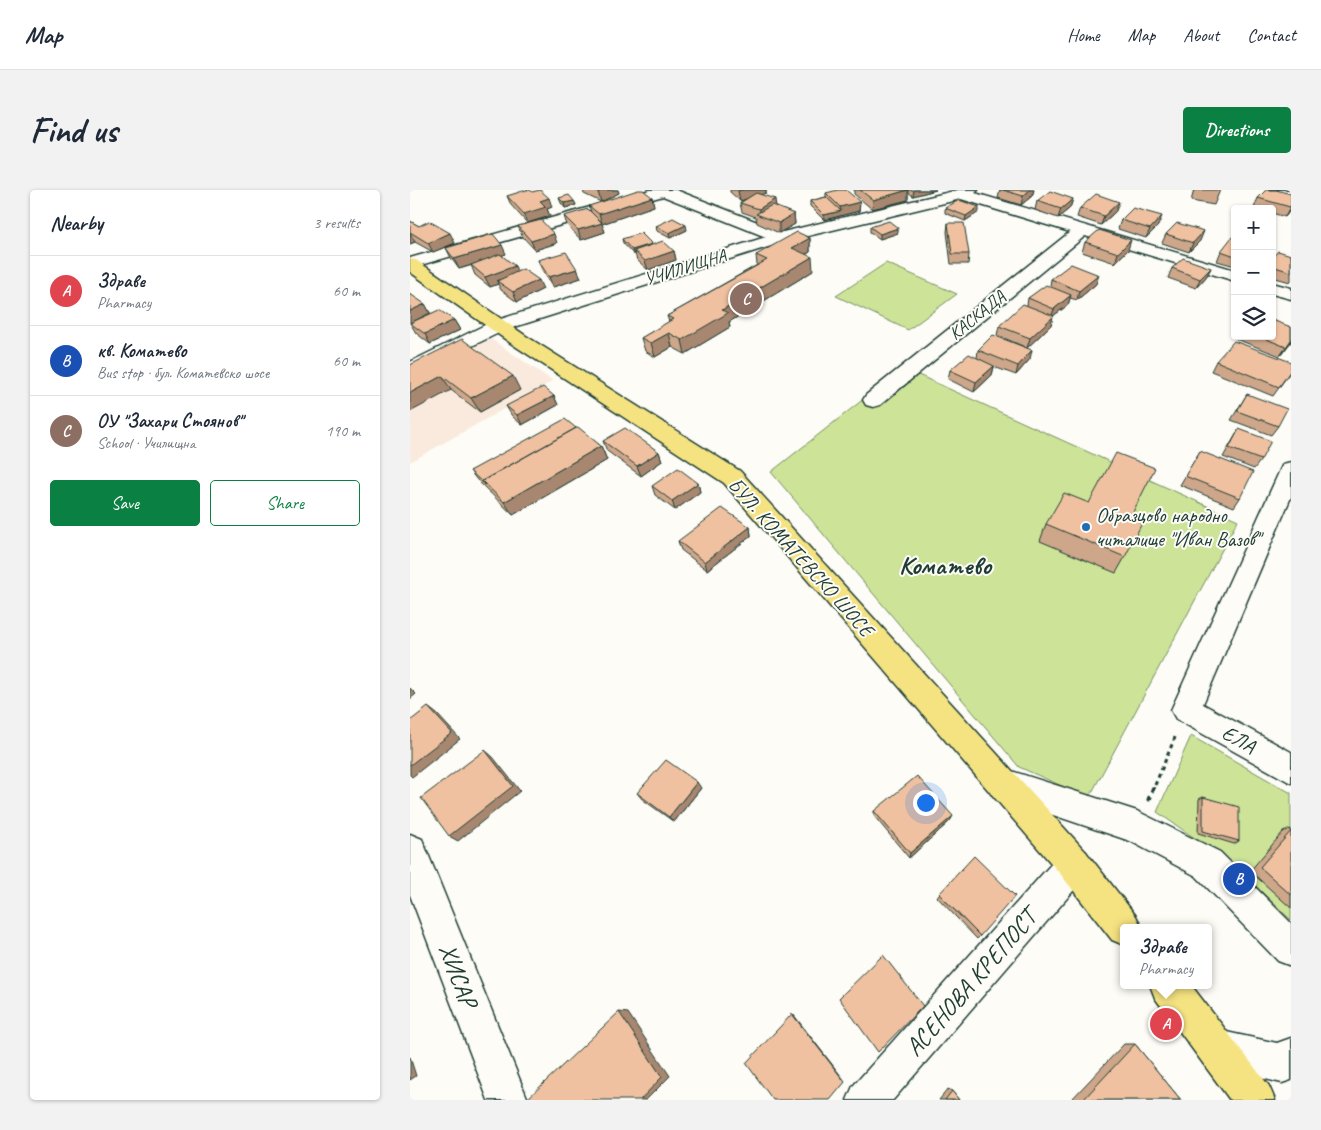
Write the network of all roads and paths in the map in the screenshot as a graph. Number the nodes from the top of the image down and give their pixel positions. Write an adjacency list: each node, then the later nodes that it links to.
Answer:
1 (664, 190): 6 (street); 7 (street)
2 (1277, 190): 4 (street)
3 (966, 192): 5 (street); 6 (street, УЧИЛИЩНА)
4 (1291, 194)
5 (1082, 230): 8 (street); 13 (street, КАСКАДА)
6 (782, 237): 11 (street, УЧИЛИЩНА)
7 (410, 264): 11 (main road, БУЛ. КОМАТЕВСКО ШОСЕ)
8 (1231, 275)
9 (1276, 289): 10 (street)
10 (1291, 294)
11 (498, 326): 12 (street, УЧИЛИЩНА); 17 (main road, БУЛ. КОМАТЕВСКО ШОСЕ)
12 (410, 370)
13 (873, 400)
14 (1291, 470): 15 (street)
15 (1186, 710): 16 (street, ЕЛА); 18 (path)
16 (1291, 768)
17 (1002, 783): 18 (street); 20 (main road, БУЛ. КОМАТЕВСКО ШОСЕ)
18 (1137, 827): 22 (street)
19 (410, 851): 26 (street, ХИСАР)
20 (1074, 864): 21 (main road, БУЛ. КОМАТЕВСКО ШОСЕ); 27 (street, АСЕНОВА КРЕПОСТ)
21 (1121, 924)
22 (1291, 948)
23 (1171, 989): 24 (main road)
24 (1218, 1048): 25 (street); 28 (main road)
25 (1291, 1057)
26 (508, 1100)
27 (867, 1100)
28 (1255, 1100)

